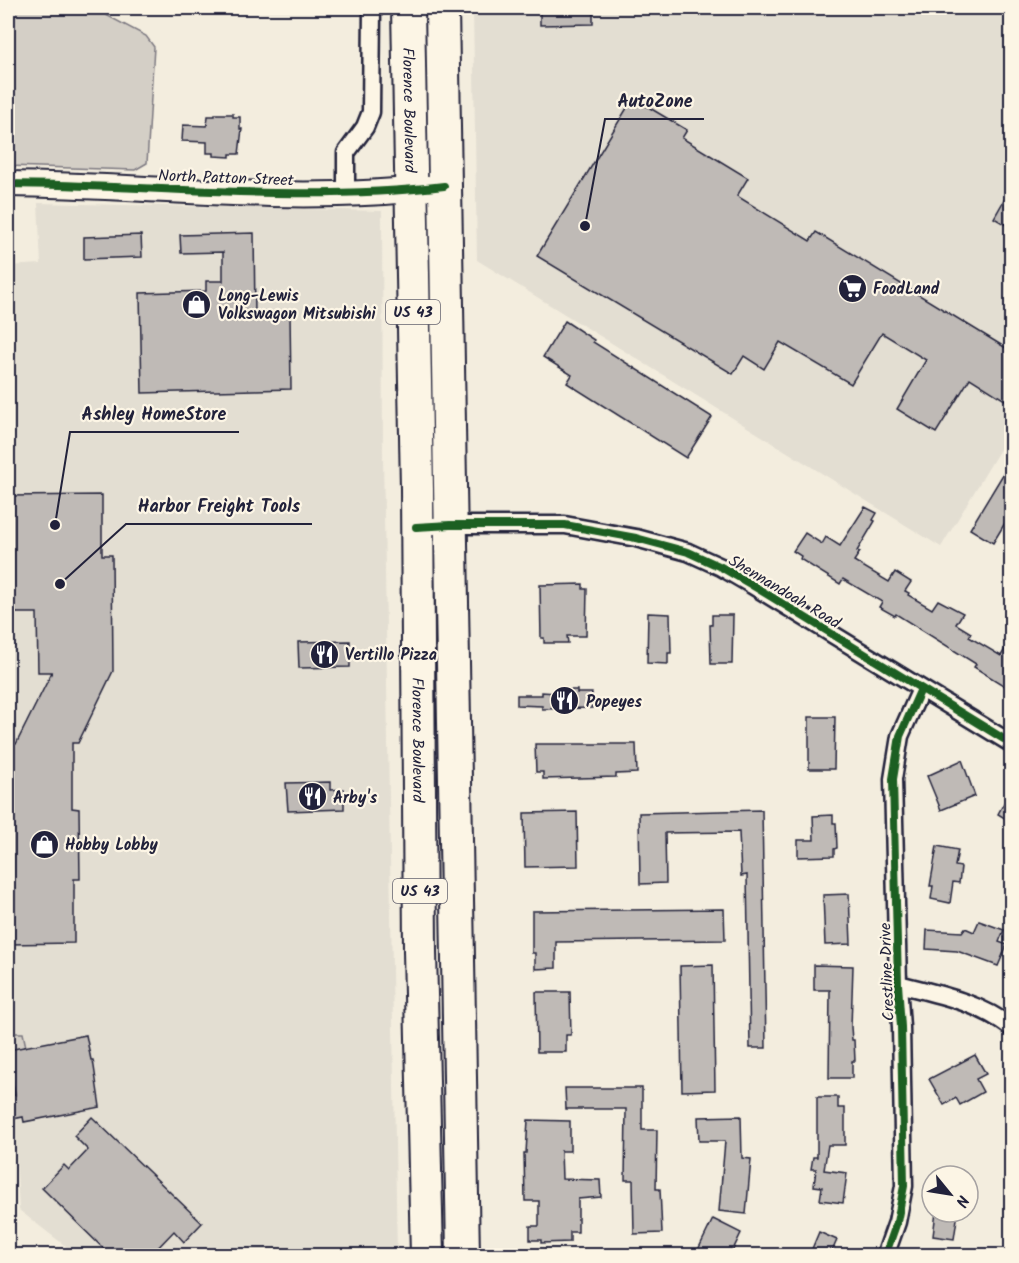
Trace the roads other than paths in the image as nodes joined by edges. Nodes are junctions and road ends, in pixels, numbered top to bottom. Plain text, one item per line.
1 (372, 8) edge
2 (408, 8) edge
3 (442, 8) edge
4 (8, 184) edge
5 (444, 186) junction
6 (410, 190) junction
7 (346, 193) junction
8 (450, 525) junction
9 (416, 527) junction
10 (921, 689) junction
11 (1011, 744) edge
12 (898, 984) junction
13 (1011, 1028) edge
14 (427, 1256) edge
15 (463, 1256) edge
16 (885, 1256) edge

1 - 7 street
2 - 6 highway, Florence Boulevard / US 43
3 - 5 highway, Florence Boulevard / US 43
4 - 7 street, North Patton Street
5 - 6 street, North Patton Street
5 - 8 highway, Florence Boulevard / US 43
6 - 7 street, North Patton Street
6 - 9 highway, Florence Boulevard / US 43
8 - 9 street, Shennandoah Road
8 - 10 street, Shennandoah Road
8 - 15 highway, Florence Boulevard / US 43
9 - 14 highway, Florence Boulevard / US 43
10 - 11 street, Shennandoah Road
10 - 12 street, Crestline Drive
12 - 13 street
12 - 16 street, Crestline Drive

